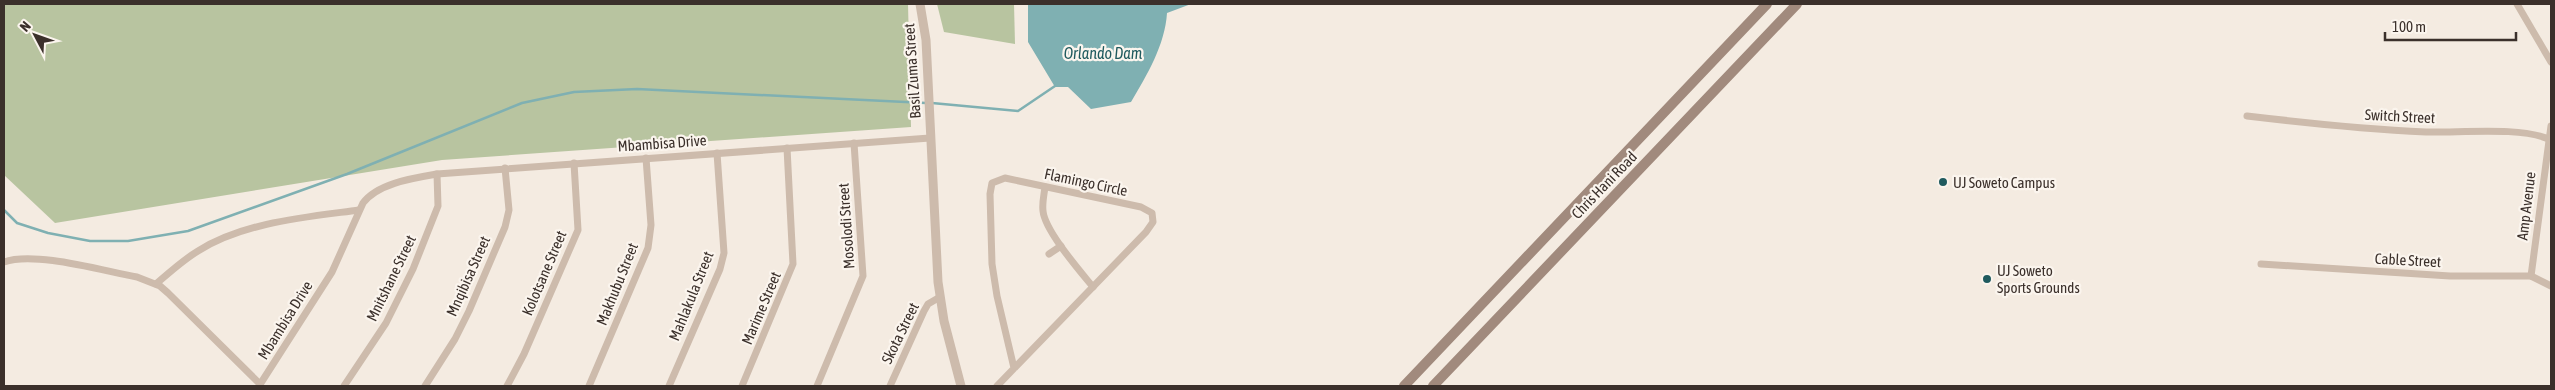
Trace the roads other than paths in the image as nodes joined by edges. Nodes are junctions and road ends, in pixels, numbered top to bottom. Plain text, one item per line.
1 (920, 4) edge
2 (1767, 4) edge
3 (1797, 4) edge
4 (2517, 4) edge
5 (2551, 62) edge
6 (2247, 116) dead end
7 (2551, 126) edge
8 (930, 138) junction
9 (2550, 139) edge
10 (854, 144) junction
11 (787, 148) junction
12 (718, 153) junction
13 (646, 158) junction
14 (574, 163) junction
15 (505, 168) junction
16 (437, 174) junction
17 (1045, 187) junction
18 (359, 210) junction
19 (1061, 246) junction
20 (1049, 254) dead end
21 (4, 262) edge
22 (2261, 264) dead end
23 (2531, 276) junction
24 (156, 284) junction
25 (2551, 286) edge
26 (1093, 287) junction
27 (940, 297) junction
28 (1014, 368) junction
29 (260, 385) edge
30 (344, 386) edge
31 (425, 386) edge
32 (507, 386) edge
33 (589, 386) edge
34 (669, 386) edge
35 (742, 386) edge
36 (817, 386) edge
37 (890, 386) edge
38 (961, 386) edge
39 (997, 386) edge
40 (1404, 386) edge
41 (1433, 386) edge

1 - 8 street, Basil Zuma Street
2 - 40 main road, Chris Hani Road
3 - 41 main road, Chris Hani Road
4 - 5 street
6 - 9 street, Switch Street
7 - 9 street, Amp Avenue
8 - 10 street, Mbambisa Drive
8 - 27 street
9 - 23 street, Amp Avenue
10 - 11 street, Mbambisa Drive
10 - 36 street, Mosolodi Street
11 - 12 street, Mbambisa Drive
11 - 35 street, Marime Street
12 - 13 street, Mbambisa Drive
12 - 34 street, Mahlakula Street
13 - 14 street, Mbambisa Drive
13 - 33 street, Makhubu Street
14 - 15 street, Mbambisa Drive
14 - 32 street, Kolotsane Street
15 - 16 street, Mbambisa Drive
15 - 31 street, Mnqibisa Street
16 - 18 street, Mbambisa Drive
16 - 30 street, Mnitshane Street
17 - 19 street
17 - 26 street, Flamingo Circle
17 - 28 street, Flamingo Circle
18 - 24 street
18 - 29 street, Mbambisa Drive
19 - 20 street
19 - 26 street
21 - 24 street
22 - 23 street, Cable Street
23 - 25 street, Cable Street
24 - 29 street
26 - 28 street, Flamingo Circle
27 - 37 street, Skota Street
27 - 38 street
28 - 39 street, Flamingo Circle

